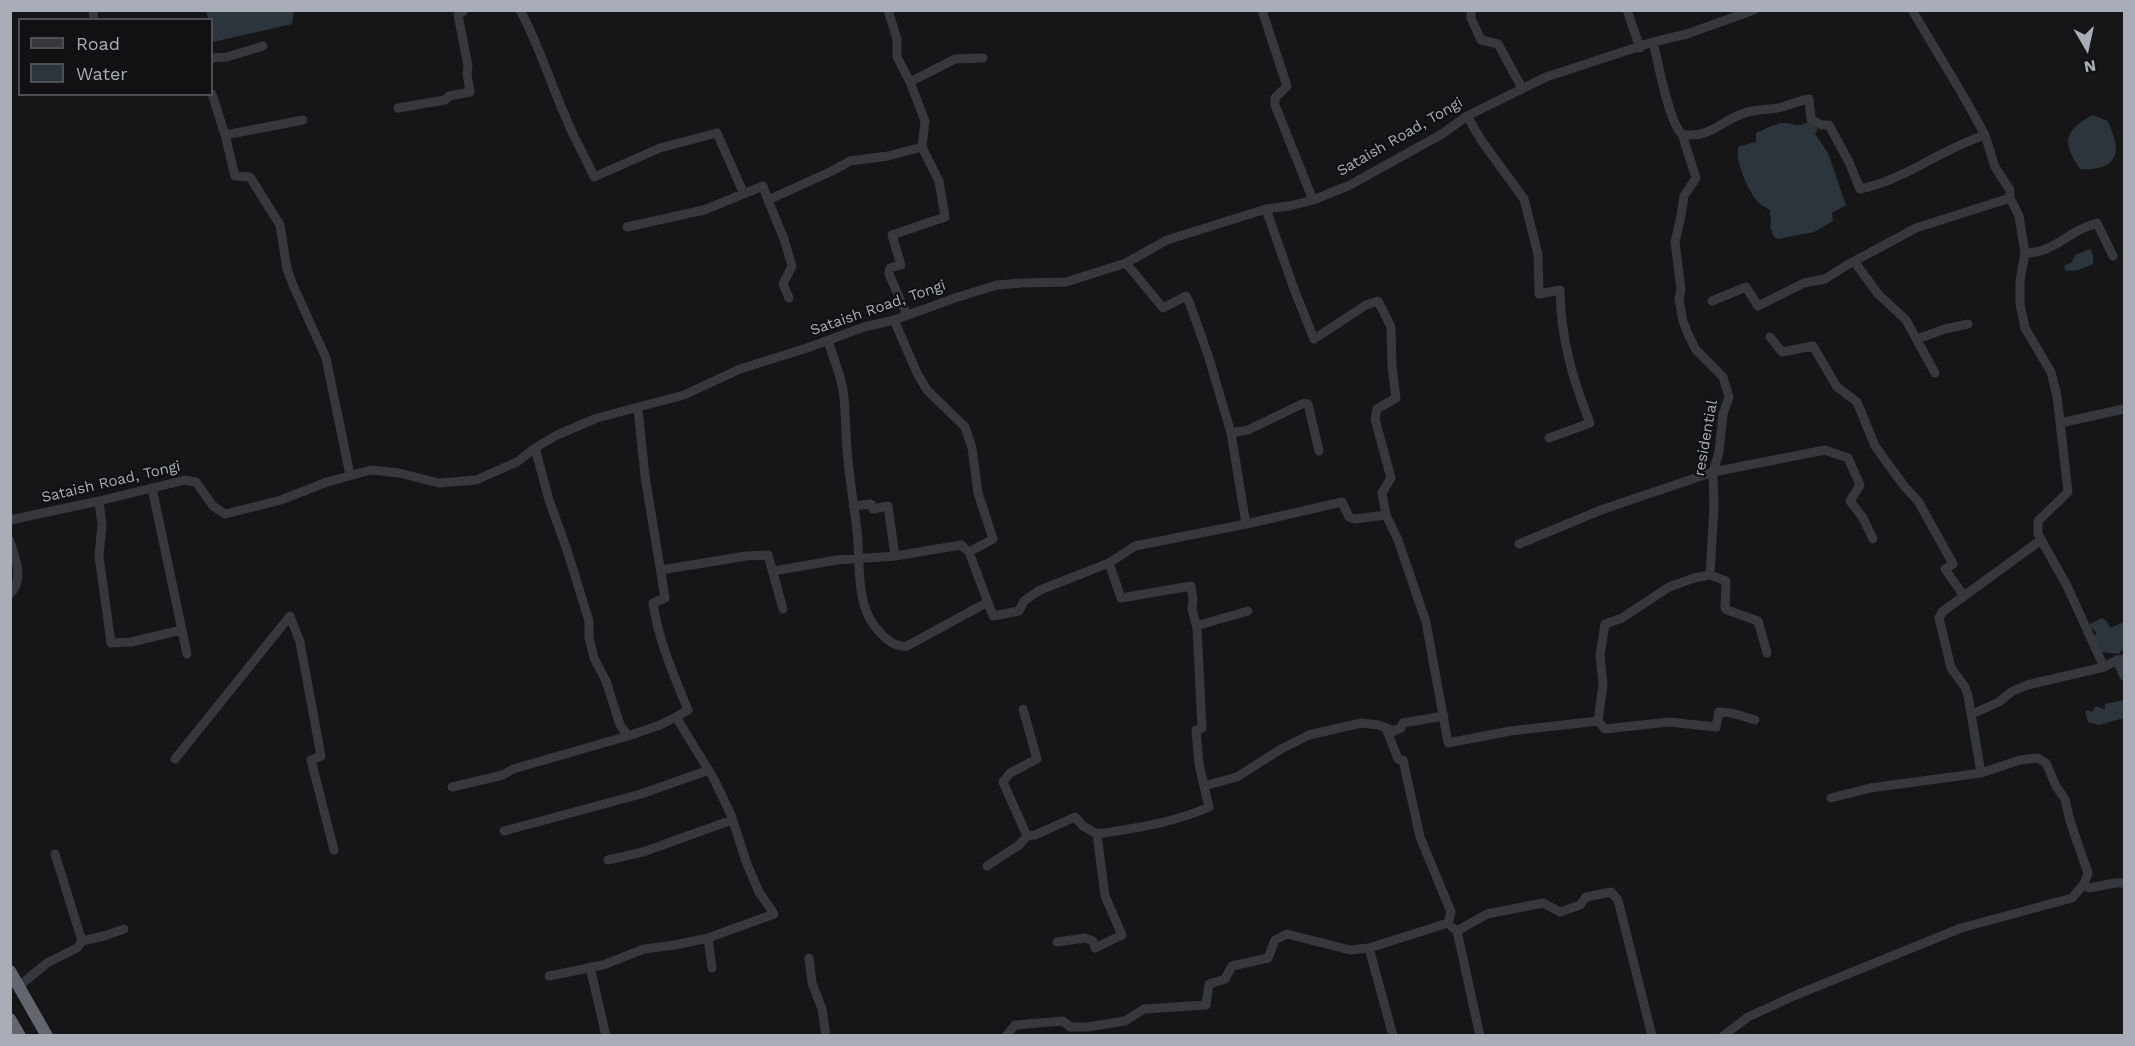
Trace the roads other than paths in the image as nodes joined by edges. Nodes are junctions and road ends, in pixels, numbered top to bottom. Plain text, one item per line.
1 (463, 10) edge
2 (520, 10) edge
3 (888, 10) edge
4 (1262, 10) edge
5 (1472, 10) edge
6 (1627, 10) edge
7 (1754, 10) edge
8 (1912, 10) edge
9 (1653, 42) junction
10 (263, 46) dead end
11 (1640, 48) junction
12 (213, 58) edge
13 (983, 58) dead end
14 (910, 82) junction
15 (1522, 88) junction
16 (210, 96) edge
17 (398, 108) dead end
18 (1467, 116) junction
19 (303, 120) dead end
20 (1682, 134) junction
21 (225, 135) junction
22 (1985, 135) junction
23 (922, 147) junction
24 (744, 194) junction
25 (2010, 198) junction
26 (768, 200) junction
27 (1313, 200) junction
28 (1266, 209) junction
29 (627, 227) dead end
30 (2025, 253) junction
31 (2113, 256) dead end
32 (1854, 261) junction
33 (1125, 263) junction
34 (789, 298) dead end
35 (1712, 301) dead end
36 (907, 315) junction
37 (894, 320) junction
38 (1968, 324) dead end
39 (1770, 337) dead end
40 (1917, 339) junction
41 (828, 341) junction
42 (1935, 373) dead end
43 (638, 409) junction
44 (2124, 409) edge
45 (2060, 423) junction
46 (1231, 434) junction
47 (1550, 438) dead end
48 (536, 448) junction
49 (1319, 451) dead end
50 (1713, 472) junction
51 (350, 475) junction
52 (152, 488) junction
53 (99, 501) junction
54 (853, 506) junction
55 (1386, 515) junction
56 (10, 520) edge
57 (1246, 524) junction
58 (1873, 540) dead end
59 (2041, 540) junction
60 (10, 541) edge
61 (1519, 544) dead end
62 (969, 552) junction
63 (895, 556) junction
64 (858, 559) junction
65 (1109, 564) junction
66 (661, 570) junction
67 (773, 571) junction
68 (1710, 575) junction
69 (10, 594) edge
70 (1964, 596) junction
71 (988, 602) junction
72 (783, 609) dead end
73 (1248, 611) dead end
74 (1197, 628) junction
75 (182, 630) junction
76 (1767, 653) dead end
77 (187, 654) dead end
78 (2121, 659) edge
79 (2104, 668) junction
80 (2124, 676) edge
81 (1023, 709) dead end
82 (1972, 714) junction
83 (1444, 716) junction
84 (676, 717) junction
85 (1755, 720) dead end
86 (1598, 721) junction
87 (1386, 728) junction
88 (628, 736) junction
89 (175, 759) dead end
90 (709, 770) junction
91 (1981, 773) junction
92 (1204, 786) junction
93 (452, 787) dead end
94 (1831, 798) dead end
95 (732, 820) junction
96 (504, 831) dead end
97 (1097, 834) junction
98 (1027, 836) junction
99 (334, 850) dead end
100 (55, 854) dead end
101 (608, 860) dead end
102 (987, 866) dead end
103 (2124, 883) edge
104 (2084, 884) junction
105 (1448, 923) junction
106 (124, 928) dead end
107 (1457, 931) junction
108 (708, 938) junction
109 (82, 941) junction
110 (1057, 942) dead end
111 (1369, 948) junction
112 (809, 958) dead end
113 (590, 967) junction
114 (712, 968) dead end
115 (10, 971) edge
116 (549, 976) dead end
117 (19, 986) junction
118 (10, 1019) edge
119 (20, 1035) edge
120 (47, 1035) edge
121 (606, 1035) edge
122 (826, 1035) edge
123 (1006, 1035) edge
124 (1393, 1035) edge
125 (1480, 1035) edge
126 (1652, 1035) edge
127 (1723, 1035) edge

1 - 17 street
2 - 24 street
3 - 14 street
4 - 27 street
5 - 15 street
6 - 11 street
7 - 9 street, Sataish Road, Tongi
8 - 22 street
9 - 11 street, Sataish Road, Tongi
9 - 20 street, residential
10 - 12 street
11 - 15 street, Sataish Road, Tongi
13 - 14 street
14 - 23 street
15 - 18 street, Sataish Road, Tongi
16 - 21 street
18 - 27 street, Sataish Road, Tongi
18 - 47 street
19 - 21 street
20 - 22 street
20 - 50 street, residential
21 - 51 street
22 - 25 street
23 - 26 street
23 - 36 street
24 - 26 street
24 - 29 street
25 - 30 street
25 - 32 street
26 - 34 street
27 - 28 street, Sataish Road, Tongi
28 - 33 street, Sataish Road, Tongi
28 - 55 street
30 - 31 street
30 - 45 street
32 - 35 street
32 - 40 street
33 - 36 street, Sataish Road, Tongi
33 - 46 street
36 - 37 street, Sataish Road, Tongi
37 - 41 street, Sataish Road, Tongi
37 - 62 street
38 - 40 street
39 - 70 street
40 - 42 street
41 - 43 street, Sataish Road, Tongi
41 - 54 street
43 - 48 street, Sataish Road, Tongi
43 - 66 street
44 - 45 street
45 - 59 street
46 - 49 street
46 - 57 street
48 - 51 street, Sataish Road, Tongi
48 - 88 street
50 - 58 street
50 - 61 street
50 - 68 street, residential
51 - 52 street, Sataish Road, Tongi
52 - 53 street, Sataish Road, Tongi
52 - 75 street
53 - 56 street, Sataish Road, Tongi
53 - 75 street
54 - 63 street
54 - 64 street
55 - 57 street
55 - 83 street
57 - 65 street
59 - 70 street
59 - 79 street
60 - 69 street
62 - 63 street
62 - 71 street
63 - 64 street
64 - 67 street
64 - 71 street
65 - 71 street
65 - 74 street
66 - 67 street
66 - 84 street
67 - 72 street
68 - 76 street
68 - 86 street
70 - 82 street
73 - 74 street
74 - 92 street
75 - 77 street
78 - 79 street
78 - 80 street
79 - 82 street
81 - 98 street
82 - 91 street
83 - 86 street
83 - 87 street
84 - 88 street
84 - 90 street
85 - 86 street
87 - 92 street
87 - 105 street
88 - 93 street
89 - 99 street
90 - 95 street
90 - 96 street
91 - 94 street
91 - 104 street
92 - 97 street
95 - 101 street
95 - 108 street
97 - 98 street
97 - 110 street
98 - 102 street
100 - 109 street
103 - 104 street
104 - 127 street
105 - 107 street
105 - 111 street
106 - 109 street
107 - 125 street
107 - 126 street
108 - 113 street
108 - 114 street
109 - 117 street
111 - 123 street
111 - 124 street
112 - 122 street
113 - 116 street
113 - 121 street
115 - 117 highway
117 - 120 highway
118 - 119 highway

